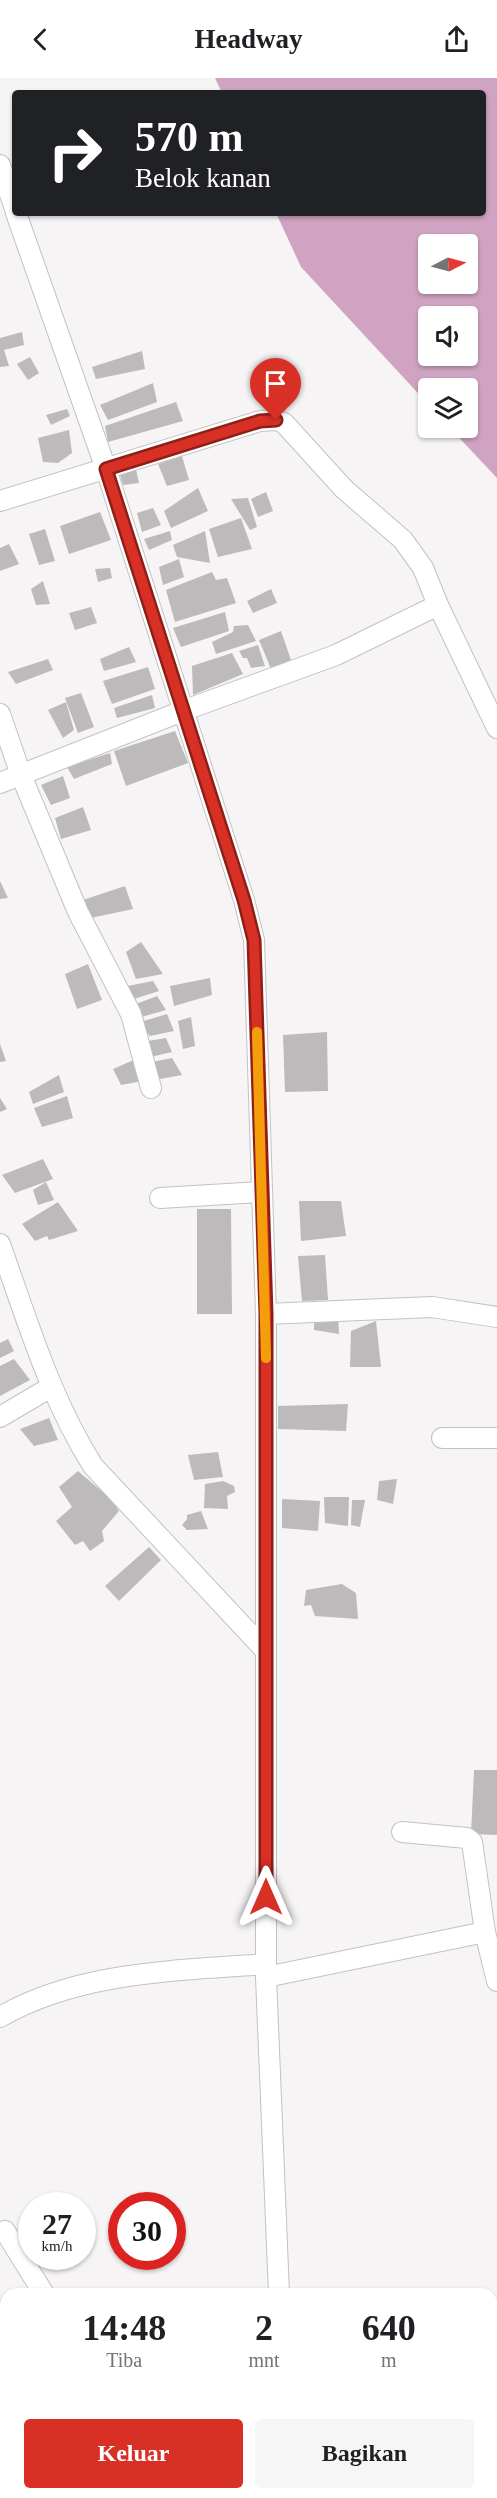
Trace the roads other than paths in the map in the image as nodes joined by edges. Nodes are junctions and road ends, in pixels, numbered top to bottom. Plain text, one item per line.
1 (0, 165) edge
2 (7, 184) edge
3 (12, 199) edge
4 (18, 216) edge
5 (106, 469) junction
6 (0, 501) edge
7 (438, 605) junction
8 (185, 710) junction
9 (0, 714) edge
10 (497, 728) edge
11 (21, 775) junction
12 (0, 783) edge
13 (151, 1088) dead end
14 (262, 1192) junction
15 (160, 1198) dead end
16 (0, 1244) edge
17 (266, 1314) junction
18 (497, 1317) edge
19 (51, 1387) junction
20 (0, 1417) edge
21 (442, 1438) dead end
22 (497, 1438) edge
23 (265, 1650) junction
24 (402, 1832) dead end
25 (485, 1932) junction
26 (266, 1971) junction
27 (497, 1981) edge
28 (0, 2017) edge
29 (5, 2231) dead end
30 (40, 2288) edge
31 (279, 2288) edge

1 - 2 street
2 - 3 street
4 - 5 street
5 - 6 street
5 - 7 street
5 - 8 street
7 - 8 street
7 - 10 street
8 - 11 street
8 - 14 street
9 - 11 street
11 - 12 street
11 - 13 street
14 - 15 street
14 - 17 street
16 - 19 street
17 - 18 street
17 - 23 street
19 - 20 street
19 - 23 street
21 - 22 street
23 - 26 street
24 - 25 street
25 - 26 street
25 - 27 street
26 - 28 street
26 - 31 street
29 - 30 street

